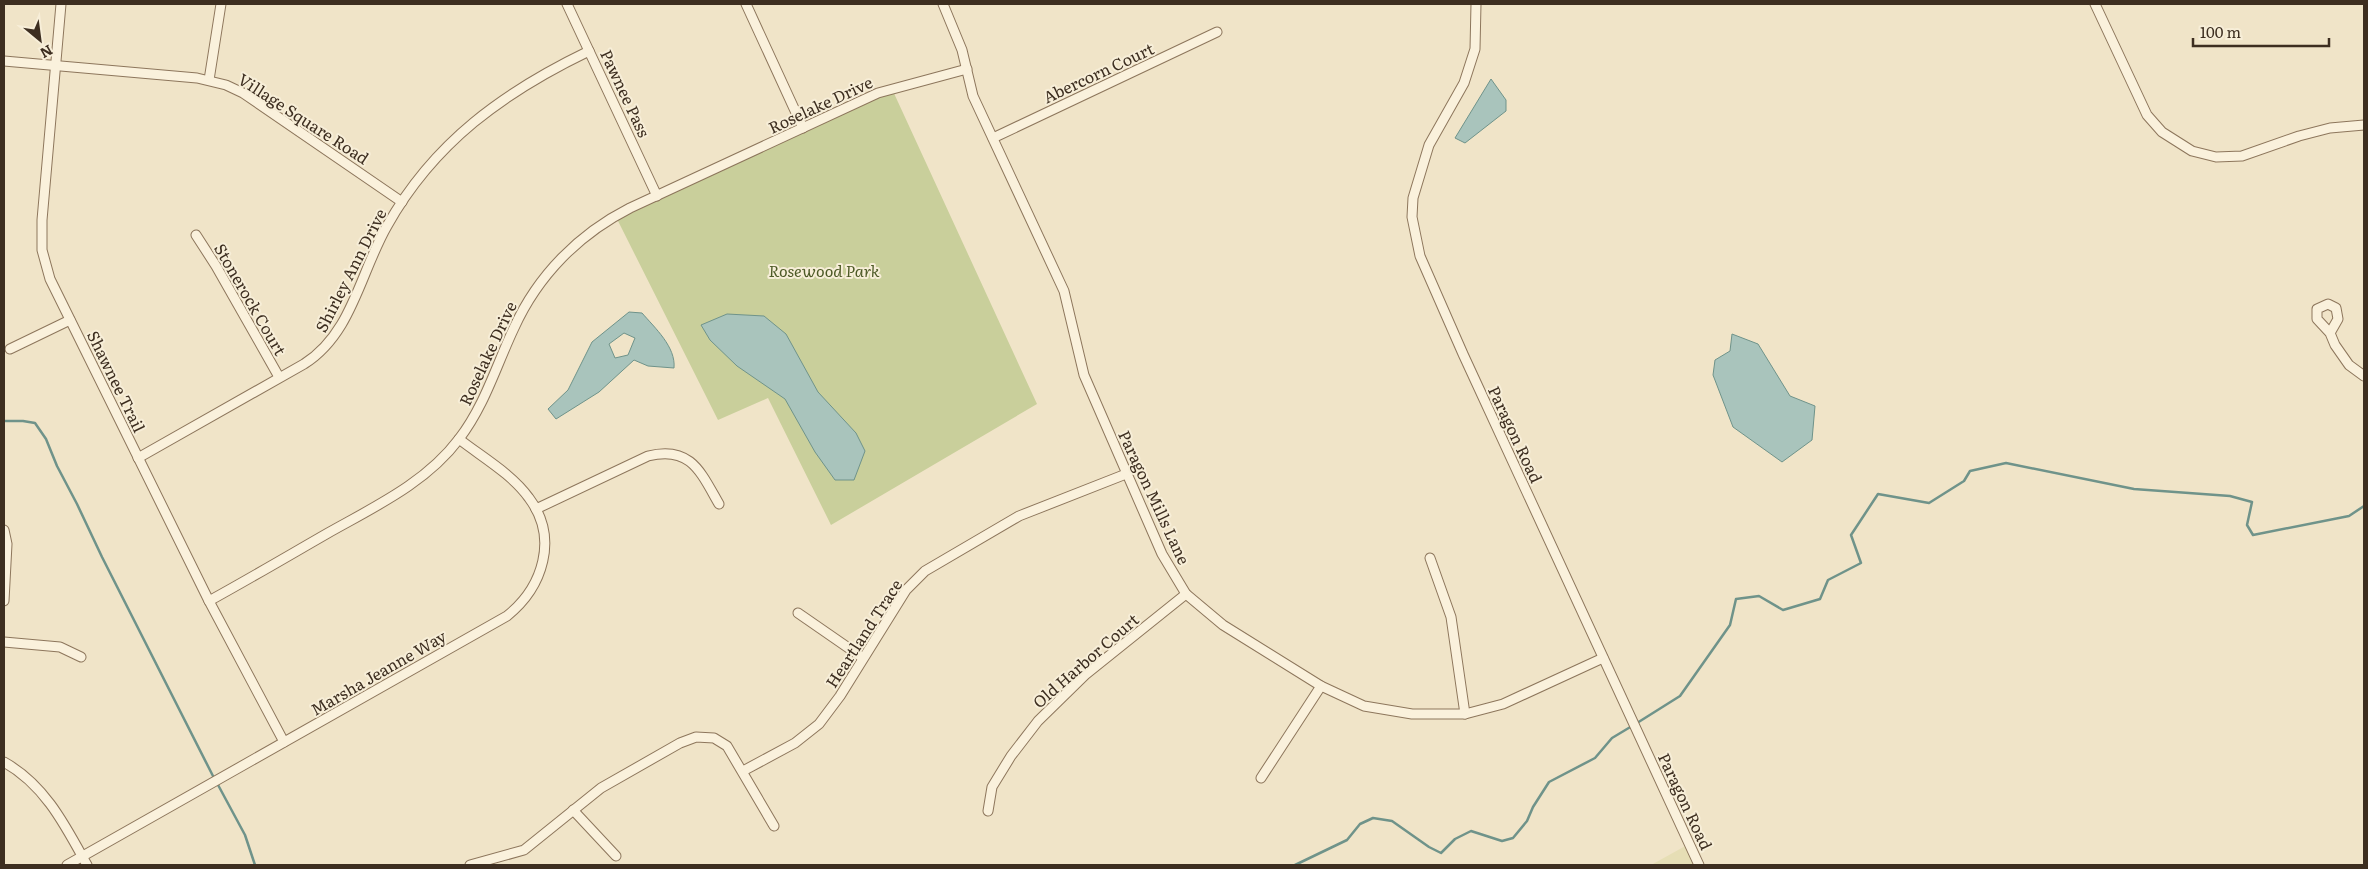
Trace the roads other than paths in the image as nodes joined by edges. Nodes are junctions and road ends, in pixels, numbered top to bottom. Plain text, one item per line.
1 (61, 4) edge
2 (221, 4) edge
3 (567, 4) edge
4 (746, 4) edge
5 (1476, 4) edge
6 (2095, 4) edge
7 (944, 6) edge
8 (1216, 32) dead end
9 (589, 50) junction
10 (4, 61) edge
11 (56, 66) junction
12 (967, 69) junction
13 (209, 80) junction
14 (2364, 125) edge
15 (803, 128) junction
16 (993, 138) junction
17 (657, 196) junction
18 (402, 202) junction
19 (196, 235) dead end
20 (70, 320) junction
21 (2330, 333) dead end
22 (10, 349) dead end
23 (2364, 376) edge
24 (280, 377) junction
25 (459, 440) junction
26 (138, 458) junction
27 (1126, 474) junction
28 (719, 504) dead end
29 (536, 509) junction
30 (4, 530) edge
31 (1430, 558) dead end
32 (1186, 594) junction
33 (4, 601) edge
34 (209, 601) junction
35 (798, 613) dead end
36 (4, 642) edge
37 (81, 657) dead end
38 (863, 658) junction
39 (1603, 658) junction
40 (1321, 686) junction
41 (1465, 714) junction
42 (284, 742) junction
43 (4, 762) edge
44 (743, 771) junction
45 (1261, 778) dead end
46 (573, 810) junction
47 (988, 810) dead end
48 (774, 826) dead end
49 (82, 856) junction
50 (616, 856) dead end
51 (67, 865) edge
52 (87, 865) edge
53 (470, 865) edge
54 (1699, 865) edge

1 - 11 street, Shawnee Trail
2 - 13 street
3 - 9 street, Pawnee Pass
4 - 15 street
5 - 39 street, Paragon Road
6 - 14 street
7 - 12 street, Paragon Mills Lane
8 - 16 street, Abercorn Court
9 - 17 street, Pawnee Pass
9 - 18 street, Shirley Ann Drive
10 - 11 street, Village Square Road
11 - 13 street, Village Square Road
11 - 20 street, Shawnee Trail
12 - 15 street, Roselake Drive
12 - 16 street, Paragon Mills Lane
13 - 18 street, Village Square Road
15 - 17 street, Roselake Drive
16 - 27 street, Paragon Mills Lane
17 - 25 street, Roselake Drive
18 - 24 street, Shirley Ann Drive
19 - 24 street, Stonerock Court
20 - 22 street
20 - 26 street, Shawnee Trail
21 - 23 street
24 - 26 street, Shirley Ann Drive
25 - 29 street, Marsha Jeanne Way
25 - 34 street, Roselake Drive
26 - 34 street, Shawnee Trail
27 - 32 street, Paragon Mills Lane
27 - 38 street, Heartland Trace
28 - 29 street
29 - 42 street, Marsha Jeanne Way
30 - 33 street
31 - 41 street
32 - 40 street, Paragon Mills Lane
32 - 47 street, Old Harbor Court
34 - 42 street, Shawnee Trail
35 - 38 street
36 - 37 street
38 - 44 street, Heartland Trace
39 - 41 street, Paragon Mills Lane
39 - 54 street, Paragon Road
40 - 41 street, Paragon Mills Lane
40 - 45 street
42 - 49 street, Marsha Jeanne Way
43 - 49 street
44 - 46 street
44 - 48 street
46 - 50 street
46 - 53 street
49 - 51 street, Marsha Jeanne Way
49 - 52 street

